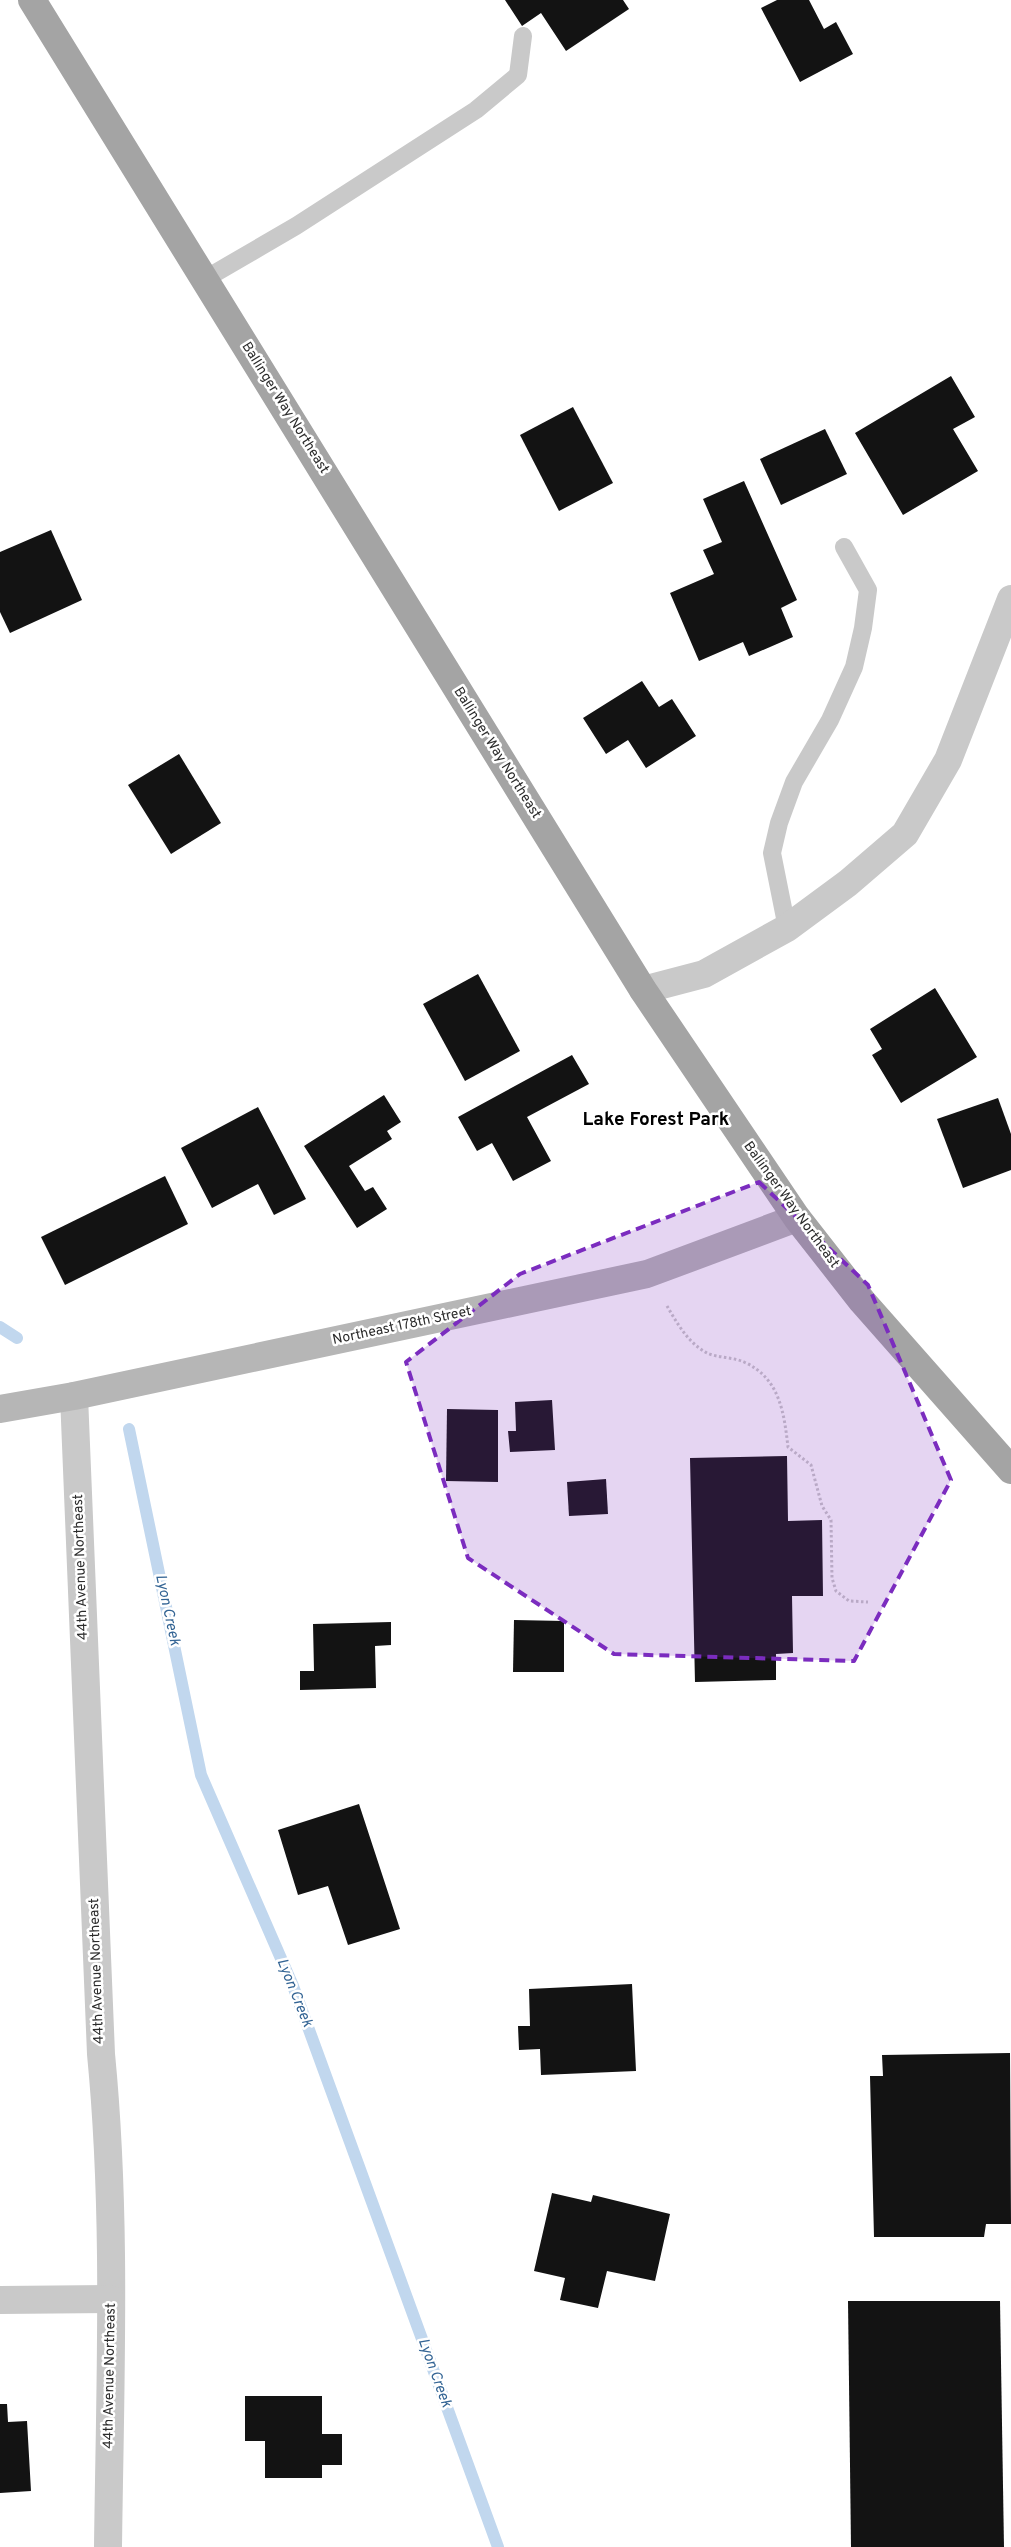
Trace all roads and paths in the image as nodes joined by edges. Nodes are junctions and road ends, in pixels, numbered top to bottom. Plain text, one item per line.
1 (32, 0) edge
2 (523, 36) dead end
3 (205, 279) junction
4 (844, 548) dead end
5 (1011, 599) edge
6 (787, 928) junction
7 (643, 990) junction
8 (797, 1218) junction
9 (667, 1305) dead end
10 (74, 1396) junction
11 (0, 1409) edge
12 (1011, 1470) edge
13 (868, 1602) dead end
14 (110, 2299) junction
15 (0, 2300) edge
16 (108, 2547) edge

1 - 3 main road, Ballinger Way Northeast
2 - 3 lane
3 - 7 main road, Ballinger Way Northeast
4 - 6 lane
5 - 6 street
6 - 7 street
7 - 8 main road, Ballinger Way Northeast
8 - 10 main road, Northeast 178th Street
8 - 12 main road, Ballinger Way Northeast
9 - 13 path
10 - 11 main road, Northeast 178th Street
10 - 14 street, 44th Avenue Northeast
14 - 15 street
14 - 16 street, 44th Avenue Northeast

